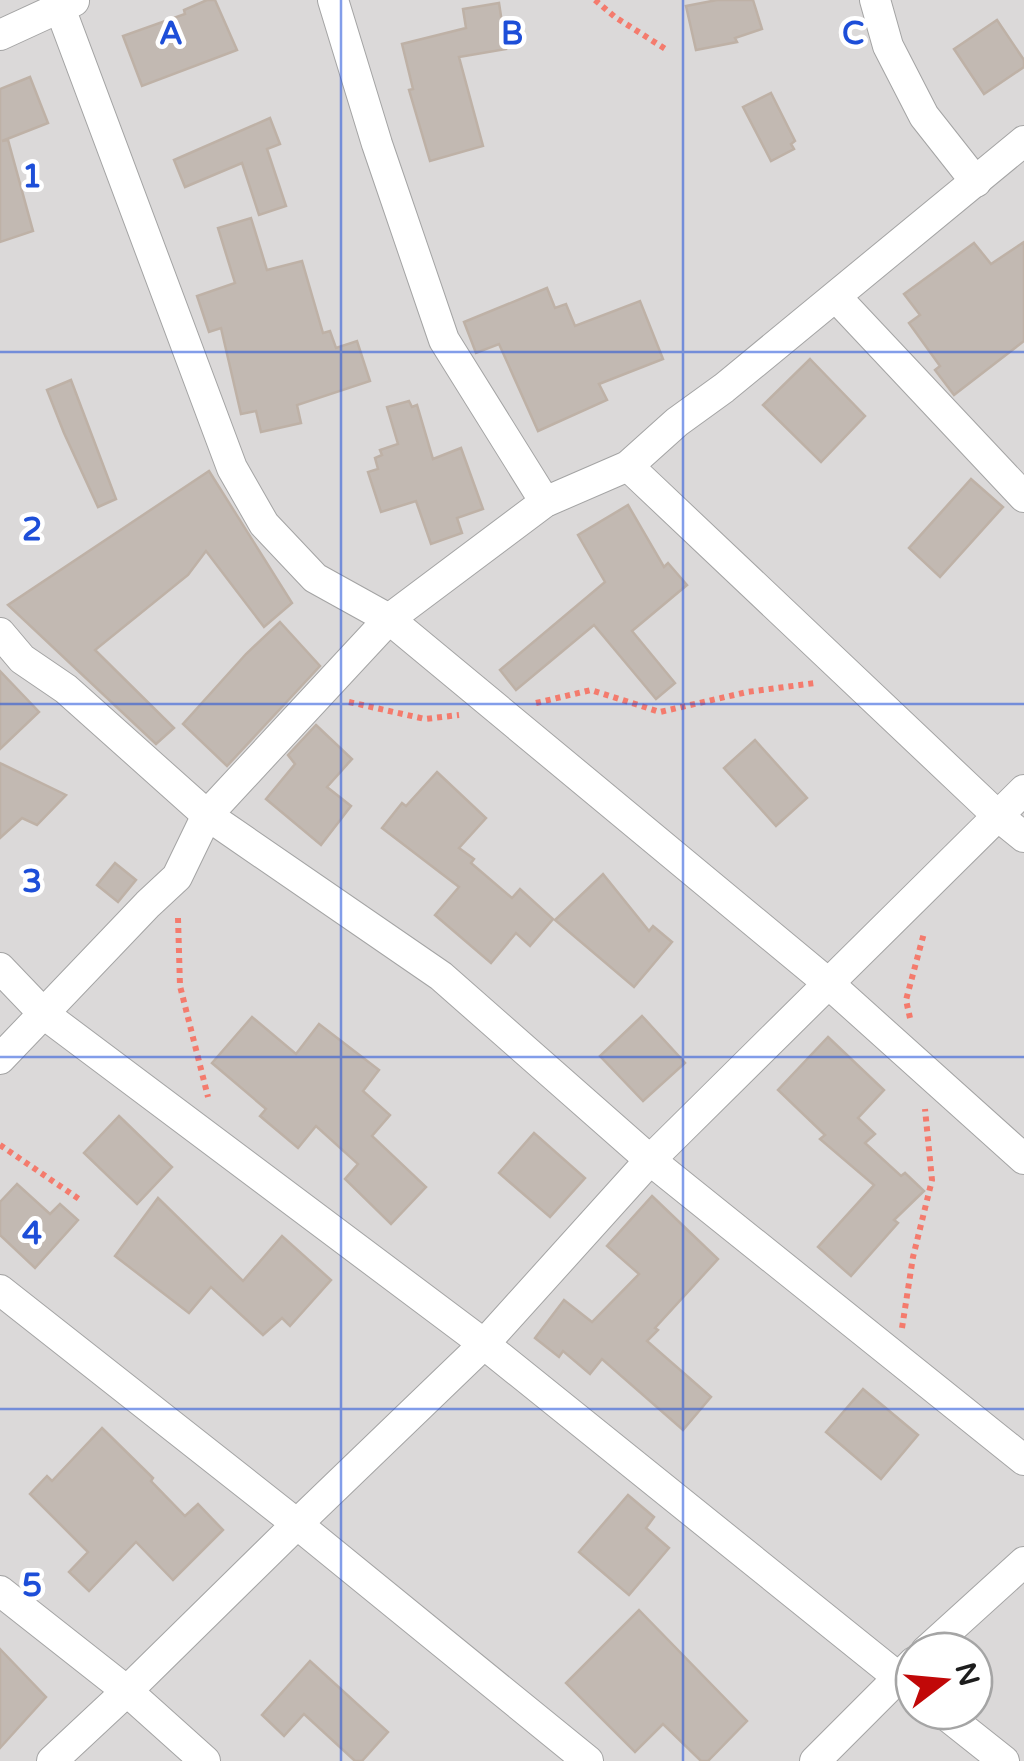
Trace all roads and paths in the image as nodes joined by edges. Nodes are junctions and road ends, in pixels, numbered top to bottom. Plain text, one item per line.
1 (333, 0) edge
2 (595, 0) edge
3 (875, 0) edge
4 (64, 2) edge
5 (0, 36) edge
6 (667, 50) dead end
7 (1024, 141) edge
8 (976, 182) junction
9 (836, 297) junction
10 (628, 466) junction
11 (1024, 497) edge
12 (546, 502) junction
13 (389, 620) junction
14 (0, 632) edge
15 (853, 678) junction
16 (318, 696) junction
17 (499, 711) junction
18 (1024, 790) edge
19 (208, 815) junction
20 (998, 816) junction
21 (1024, 837) edge
22 (937, 876) junction
23 (177, 877) junction
24 (0, 968) edge
25 (828, 983) junction
26 (44, 1014) junction
27 (0, 1059) edge
28 (921, 1066) junction
29 (209, 1100) dead end
30 (0, 1145) edge
31 (1024, 1159) edge
32 (650, 1160) junction
33 (79, 1199) dead end
34 (0, 1290) edge
35 (484, 1344) junction
36 (898, 1358) junction
37 (1024, 1460) edge
38 (296, 1524) junction
39 (1024, 1562) edge
40 (0, 1591) edge
41 (948, 1631) edge
42 (894, 1664) edge
43 (894, 1690) edge
44 (127, 1691) junction
45 (966, 1731) edge
46 (52, 1761) edge
47 (205, 1761) edge
48 (588, 1761) edge
49 (815, 1761) edge
50 (1004, 1761) edge

1 - 12 street
2 - 6 path
3 - 8 street
4 - 5 street
4 - 13 street
7 - 8 street
8 - 9 street
9 - 10 street
9 - 11 street
10 - 12 street
10 - 15 street
12 - 13 street
13 - 16 street
13 - 17 street
14 - 19 street
15 - 17 path
15 - 20 street
16 - 17 path
16 - 19 street
17 - 25 street
18 - 20 street
19 - 23 street
19 - 32 street
20 - 21 street
20 - 22 street
22 - 25 street
22 - 28 path
23 - 26 street
23 - 29 path
24 - 26 street
25 - 28 street
25 - 32 street
26 - 27 street
26 - 35 street
28 - 31 street
28 - 36 path
30 - 33 path
32 - 35 street
32 - 36 street
34 - 38 street
35 - 38 street
35 - 42 street
36 - 37 street
38 - 44 street
38 - 48 street
39 - 41 street
40 - 44 street
43 - 49 street
44 - 46 street
44 - 47 street
45 - 50 street

